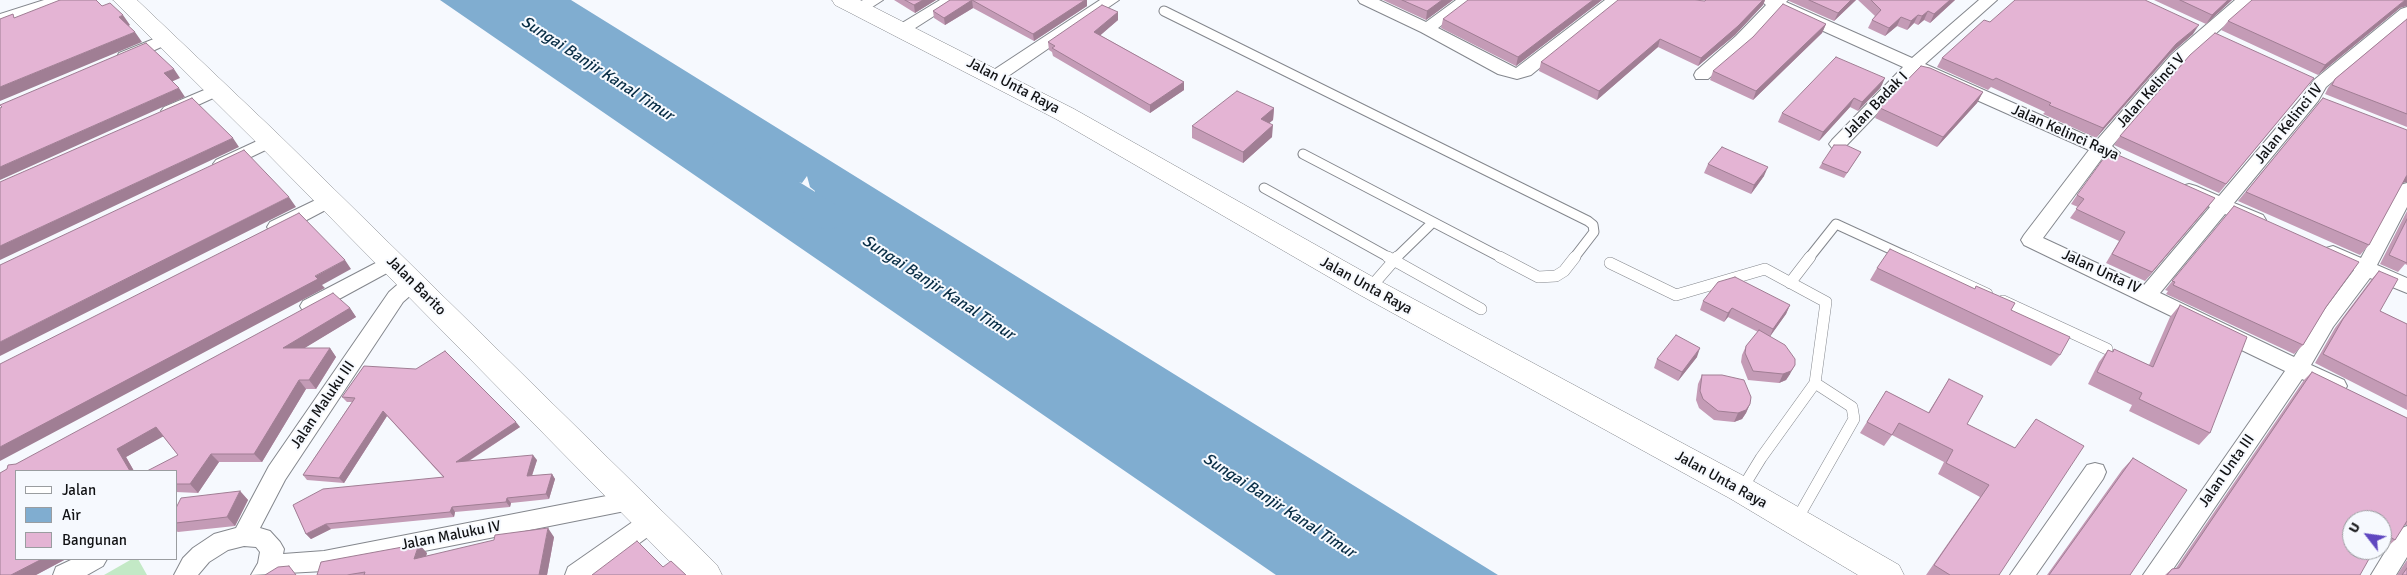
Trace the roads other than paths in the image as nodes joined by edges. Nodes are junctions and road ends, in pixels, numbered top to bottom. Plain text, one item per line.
1 (60, 0) edge
2 (124, 0) edge
3 (951, 0) edge
4 (1111, 0) edge
5 (1366, 0) edge
6 (1466, 0) edge
7 (1615, 0) edge
8 (1989, 0) edge
9 (2245, 0) edge
10 (1775, 1) edge
11 (859, 3) edge
12 (1164, 10) dead end
13 (2407, 12) edge
14 (0, 19) edge
15 (2189, 25) edge
16 (903, 29) junction
17 (1427, 29) junction
18 (2207, 33) junction
19 (166, 39) junction
20 (2224, 41) edge
21 (106, 64) edge
22 (1914, 65) junction
23 (1702, 75) dead end
24 (2303, 76) edge
25 (995, 77) junction
26 (216, 90) junction
27 (2316, 91) junction
28 (2329, 104) edge
29 (152, 119) edge
30 (270, 141) junction
31 (1838, 144) edge
32 (2100, 148) junction
33 (1303, 154) dead end
34 (2126, 160) edge
35 (204, 172) edge
36 (2170, 181) edge
37 (1264, 188) dead end
38 (2407, 189) edge
39 (328, 200) junction
40 (2223, 205) junction
41 (1432, 223) junction
42 (2276, 228) edge
43 (258, 236) edge
44 (2031, 240) joint
45 (2321, 248) edge
46 (1395, 259) junction
47 (391, 262) junction
48 (1610, 263) dead end
49 (2365, 267) junction
50 (412, 282) junction
51 (1790, 283) junction
52 (2407, 286) edge
53 (1370, 288) junction
54 (2148, 294) junction
55 (1481, 309) dead end
56 (295, 314) edge
57 (2107, 349) edge
58 (2299, 367) junction
59 (1815, 383) junction
60 (2357, 397) edge
61 (2095, 472) dead end
62 (1742, 490) junction
63 (632, 501) junction
64 (652, 521) junction
65 (1795, 522) junction
66 (244, 536) junction
67 (2407, 536) edge
68 (93, 560) edge
69 (184, 566) edge
70 (266, 570) edge
71 (65, 575) edge
72 (577, 575) edge
73 (705, 575) edge
74 (1887, 575) edge
75 (2022, 575) edge
76 (2155, 575) edge
77 (2383, 575) edge

1 - 14 street
2 - 19 street, Jalan Barito
3 - 16 street
4 - 25 street
5 - 17 street
6 - 17 street
7 - 17 street
8 - 22 street, Jalan Badak I
9 - 18 street, Jalan Kelinci V
10 - 22 street, Jalan Kelinci Raya
10 - 23 street
11 - 16 street, Jalan Unta Raya
12 - 41 lane
13 - 27 street, Jalan Kelinci IV
15 - 18 street
16 - 25 street, Jalan Unta Raya
18 - 20 street
18 - 32 street, Jalan Kelinci V
19 - 21 street
19 - 26 street, Jalan Barito
22 - 31 street, Jalan Badak I
22 - 32 street, Jalan Kelinci Raya
24 - 27 street
25 - 53 street, Jalan Unta Raya
26 - 29 street
26 - 30 street, Jalan Barito
27 - 28 street
27 - 40 street, Jalan Kelinci IV
30 - 35 street
30 - 39 street, Jalan Barito
32 - 34 street, Jalan Kelinci Raya
32 - 44 street, Jalan Kelinci V
33 - 41 lane
36 - 40 street
37 - 46 lane
38 - 49 street, Jalan Unta III
39 - 43 street
39 - 47 street, Jalan Barito
40 - 42 street
40 - 54 street, Jalan Unta IV
41 - 46 lane
44 - 54 street, Jalan Unta IV
45 - 49 street
46 - 53 lane
46 - 55 lane
47 - 50 street, Jalan Barito
47 - 56 street
48 - 51 lane
49 - 52 street
49 - 58 street, Jalan Unta III
50 - 63 street, Jalan Barito
50 - 66 street, Jalan Maluku III
51 - 57 lane
51 - 59 lane
53 - 62 street, Jalan Unta Raya
54 - 58 street
58 - 60 street
58 - 76 street, Jalan Unta III
59 - 62 lane
59 - 65 lane
61 - 75 street
62 - 65 street, Jalan Unta Raya
63 - 64 street, Jalan Barito
63 - 70 street, Jalan Maluku IV
64 - 72 street
64 - 73 street, Jalan Barito
65 - 74 street, Jalan Unta Raya
66 - 69 street
66 - 70 street
67 - 77 street
68 - 71 street

